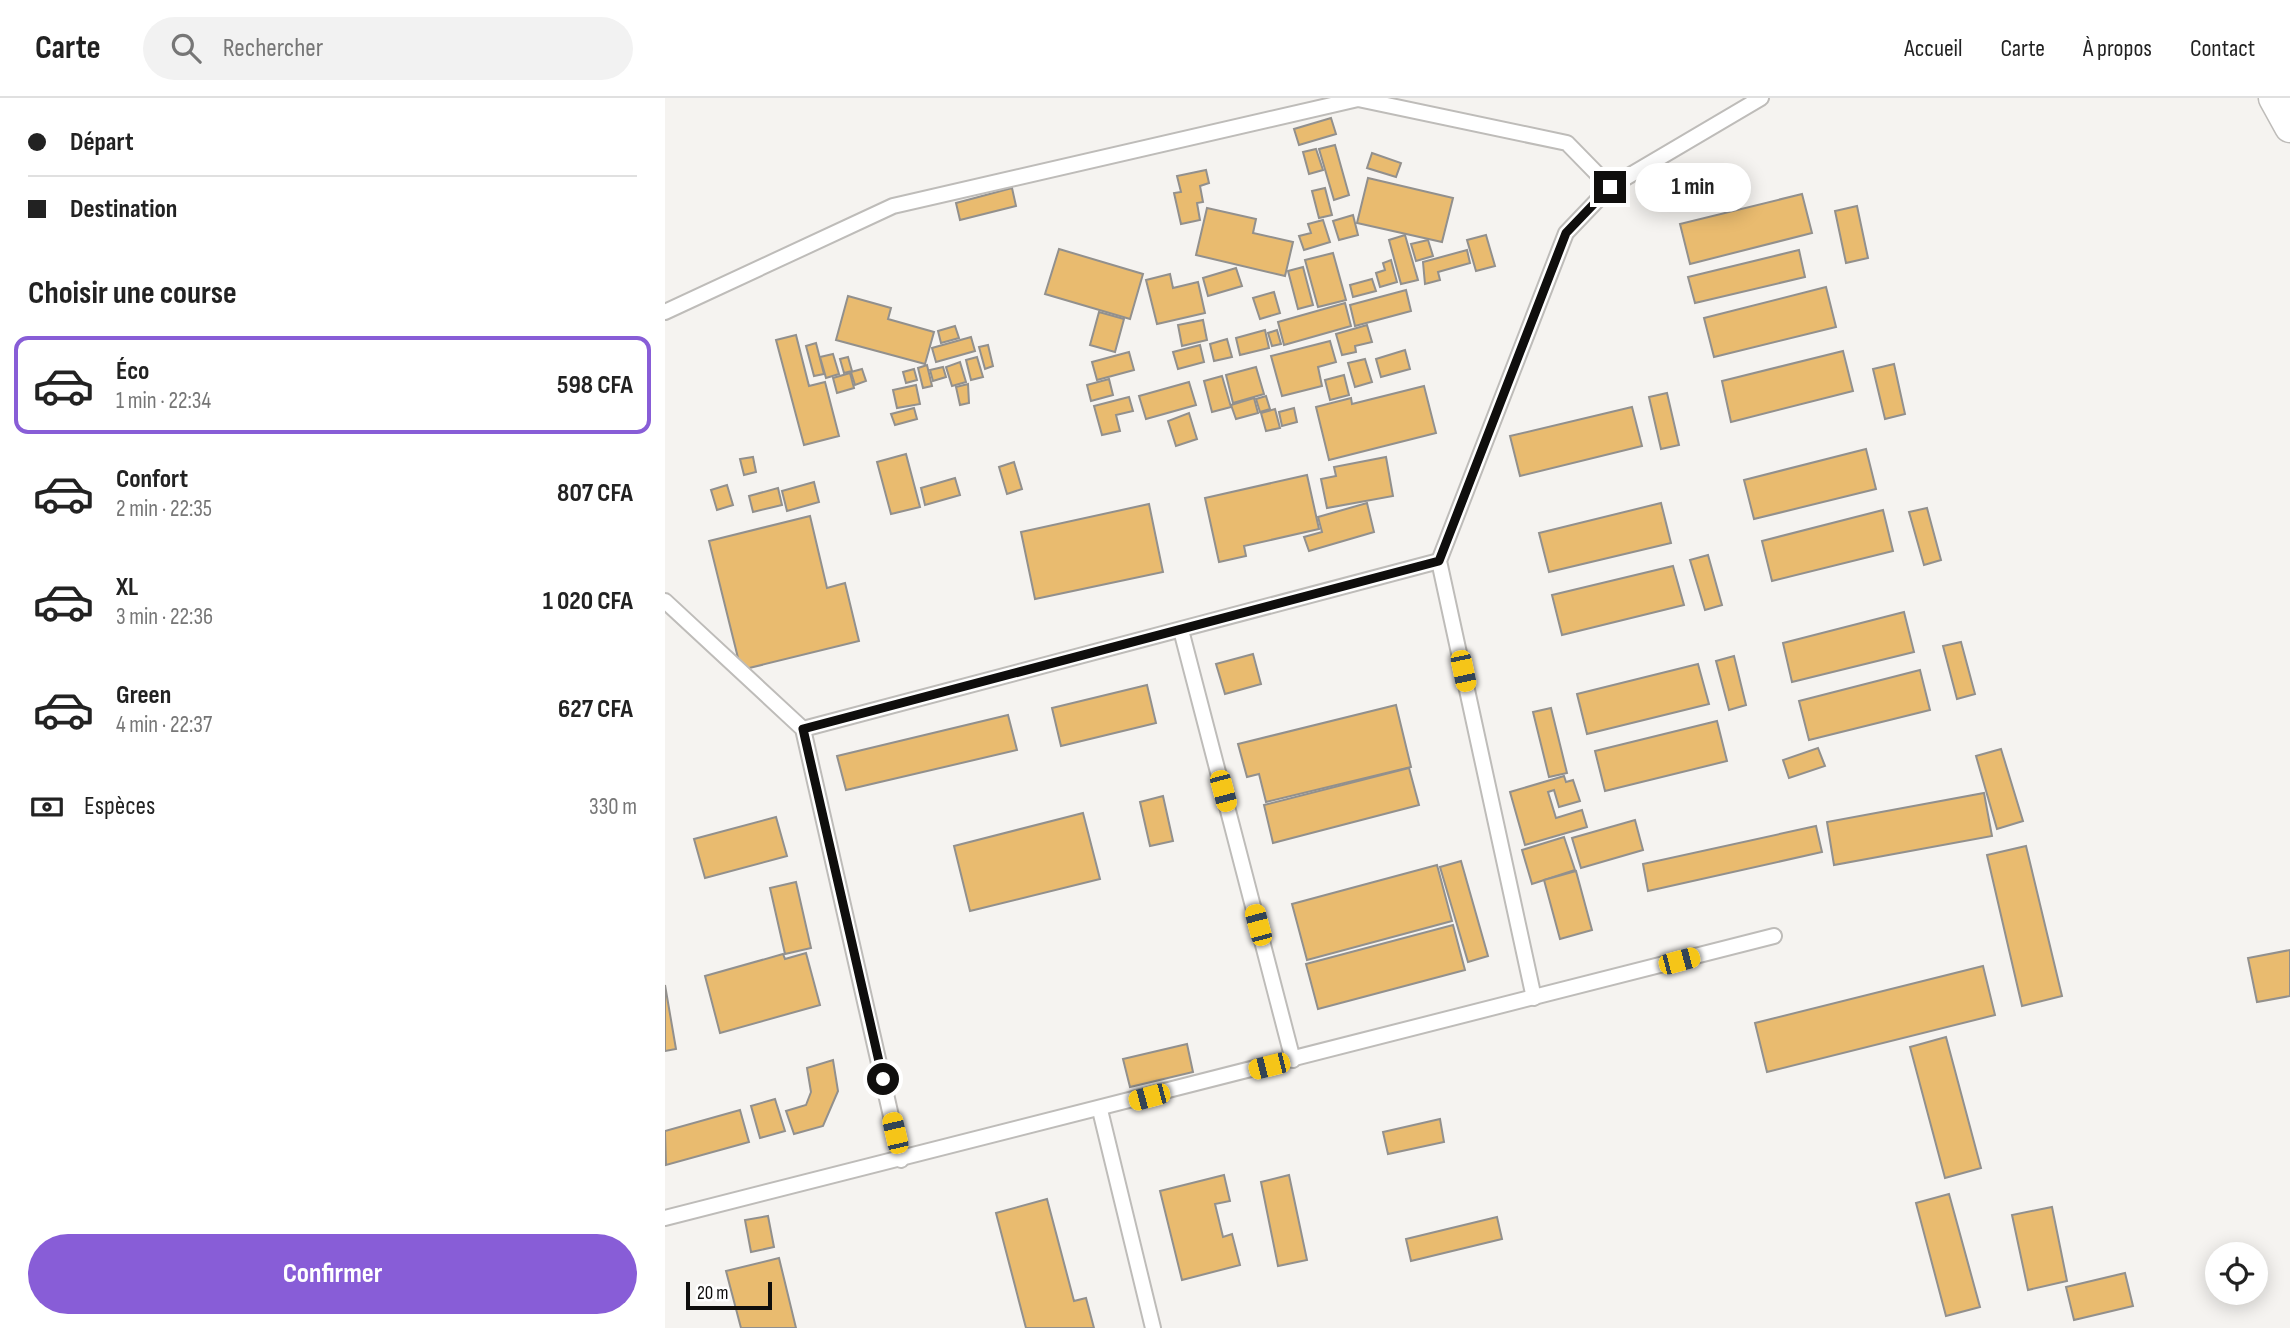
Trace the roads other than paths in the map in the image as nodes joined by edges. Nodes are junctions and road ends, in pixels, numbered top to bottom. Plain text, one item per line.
1 (1761, 98) edge
2 (2274, 98) edge
3 (2290, 127) edge
4 (1610, 187) junction
5 (665, 313) edge
6 (1439, 561) junction
7 (665, 601) edge
8 (1181, 630) junction
9 (803, 729) junction
10 (1774, 936) dead end
11 (1534, 998) junction
12 (1293, 1060) junction
13 (1100, 1110) junction
14 (901, 1160) junction
15 (665, 1219) edge
16 (1153, 1328) edge

1 - 4 lane
2 - 3 street
4 - 5 lane
4 - 6 lane
6 - 8 lane
6 - 11 lane
7 - 9 lane
8 - 9 lane
8 - 12 lane
9 - 14 lane
10 - 11 lane
11 - 12 lane
12 - 13 lane
13 - 14 lane
13 - 16 lane
14 - 15 lane

